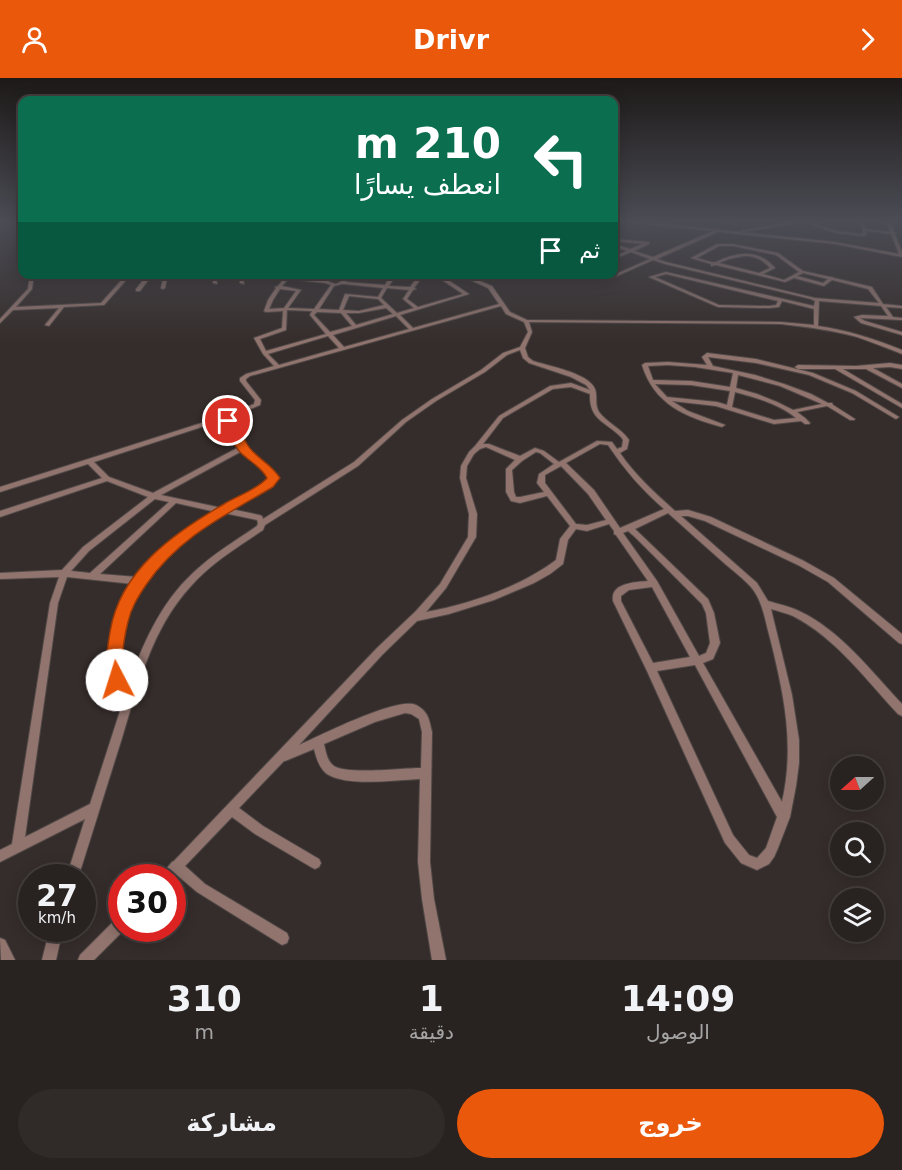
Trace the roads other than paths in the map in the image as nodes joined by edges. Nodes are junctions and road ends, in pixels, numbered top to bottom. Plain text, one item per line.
1 (645, 261) edge
2 (663, 261) edge
3 (703, 261) edge
4 (719, 261) edge
5 (765, 261) edge
6 (787, 261) edge
7 (712, 264) junction
8 (699, 271) junction
9 (802, 272) junction
10 (618, 274) edge
11 (759, 275) junction
12 (795, 277) junction
13 (686, 278) junction
14 (31, 279) edge
15 (126, 279) edge
16 (147, 279) edge
17 (165, 279) edge
18 (215, 279) edge
19 (242, 279) edge
20 (286, 279) edge
21 (308, 279) edge
22 (330, 279) edge
23 (343, 279) edge
24 (391, 279) edge
25 (418, 279) edge
26 (442, 279) edge
27 (472, 279) edge
28 (832, 279) junction
29 (326, 282) junction
30 (746, 282) junction
31 (215, 283) dead end
32 (242, 283) dead end
33 (343, 283) junction
34 (710, 284) junction
35 (333, 285) junction
36 (387, 286) junction
37 (672, 286) junction
38 (277, 287) junction
39 (163, 288) dead end
40 (414, 289) junction
41 (733, 289) junction
42 (138, 290) dead end
43 (690, 294) junction
44 (379, 298) junction
45 (815, 299) junction
46 (781, 300) junction
47 (501, 305) junction
48 (882, 305) junction
49 (63, 306) junction
50 (387, 306) junction
51 (902, 307) edge
52 (417, 308) junction
53 (816, 308) junction
54 (12, 309) junction
55 (285, 309) junction
56 (314, 310) junction
57 (341, 310) junction
58 (395, 314) junction
59 (891, 318) junction
60 (902, 319) edge
61 (526, 321) junction
62 (0, 322) edge
63 (47, 325) dead end
64 (354, 326) junction
65 (816, 326) junction
66 (412, 329) junction
67 (328, 333) junction
68 (902, 334) edge
69 (342, 348) junction
70 (522, 348) junction
71 (902, 352) edge
72 (265, 353) junction
73 (277, 366) junction
74 (788, 367) junction
75 (902, 367) edge
76 (711, 368) junction
77 (837, 368) junction
78 (867, 368) junction
79 (736, 373) junction
80 (652, 382) junction
81 (902, 386) edge
82 (732, 389) junction
83 (593, 393) junction
84 (664, 399) junction
85 (830, 404) junction
86 (902, 406) edge
87 (729, 408) junction
88 (794, 411) junction
89 (896, 417) dead end
90 (852, 419) dead end
91 (219, 420) junction
92 (722, 425) dead end
93 (478, 447) junction
94 (243, 448) junction
95 (616, 452) junction
96 (520, 459) junction
97 (89, 461) junction
98 (560, 464) junction
99 (107, 479) junction
100 (0, 492) edge
101 (548, 493) junction
102 (154, 496) junction
103 (175, 500) junction
104 (223, 510) junction
105 (672, 512) junction
106 (0, 514) edge
107 (611, 521) junction
108 (262, 524) junction
109 (574, 526) junction
110 (629, 528) junction
111 (617, 531) junction
112 (64, 573) junction
113 (0, 576) edge
114 (92, 576) junction
115 (139, 581) junction
116 (654, 583) junction
117 (766, 604) junction
118 (415, 618) junction
119 (902, 640) edge
120 (699, 660) junction
121 (651, 668) junction
122 (126, 708) junction
123 (902, 711) edge
124 (318, 741) junction
125 (278, 759) junction
126 (426, 773) junction
127 (94, 808) junction
128 (231, 809) junction
129 (784, 817) junction
130 (17, 848) junction
131 (0, 856) edge
132 (76, 864) edge
133 (179, 864) edge
134 (315, 864) dead end
135 (186, 874) edge
136 (108, 937) edge
137 (282, 938) dead end
138 (54, 942) edge
139 (0, 945) edge
140 (8, 960) edge
141 (49, 960) edge
142 (85, 960) edge
143 (439, 960) edge

1 - 10 street
2 - 8 street
3 - 7 street
4 - 7 street
5 - 11 street
6 - 9 street
7 - 8 street
7 - 11 street
8 - 13 street
8 - 30 street
9 - 12 street
9 - 28 street
11 - 12 street
11 - 30 street
12 - 28 street
13 - 34 street
13 - 37 street
13 - 37 street
14 - 54 street
15 - 49 street
16 - 42 street
17 - 39 street
18 - 31 street
19 - 32 street
20 - 38 street
21 - 29 street
22 - 29 street
23 - 33 street
24 - 36 street
25 - 40 street
26 - 52 street
27 - 47 street
28 - 48 street
29 - 35 street
30 - 41 street
30 - 45 street
33 - 35 street
33 - 36 street
34 - 41 street
34 - 43 street
35 - 56 street
36 - 40 street
36 - 44 street
37 - 43 street
38 - 55 street
38 - 55 street
40 - 52 street
41 - 46 street
43 - 46 street
44 - 50 street
44 - 57 street
45 - 48 street
45 - 53 street
46 - 53 street
47 - 61 street
47 - 66 street
48 - 51 street
48 - 59 street
49 - 54 street
49 - 63 street
50 - 57 street
50 - 58 street
52 - 58 street
53 - 65 street
54 - 62 street
55 - 56 street
55 - 72 street
56 - 57 street
56 - 67 street
57 - 64 street
58 - 64 street
58 - 66 street
59 - 60 street
59 - 68 street
61 - 65 street
61 - 70 street
64 - 67 street
65 - 71 street
66 - 69 street
67 - 69 street
67 - 72 street
69 - 73 street
70 - 83 street
70 - 108 street
72 - 73 street
73 - 91 street
74 - 76 street
74 - 77 street
74 - 89 street
75 - 78 street
76 - 79 street
76 - 80 street
77 - 78 street
77 - 86 street
78 - 81 street
79 - 82 street
79 - 85 street
80 - 82 street
80 - 84 street
82 - 87 street
82 - 88 street
83 - 93 street
83 - 95 street
84 - 87 street
84 - 92 street
85 - 88 street
85 - 90 street
87 - 88 street
91 - 94 street
91 - 97 street
93 - 96 street
93 - 118 street
94 - 102 street
94 - 104 street
95 - 98 street
95 - 105 street
96 - 98 street
96 - 101 street
97 - 99 street
97 - 100 street
98 - 101 street
98 - 107 street
99 - 102 street
99 - 106 street
101 - 109 street
102 - 103 street
102 - 112 street
103 - 104 street
103 - 114 street
104 - 108 street
104 - 115 street
105 - 110 street
105 - 117 street
105 - 119 street
107 - 109 street
107 - 111 street
108 - 122 street
109 - 118 street
110 - 111 street
110 - 120 street
111 - 116 street
112 - 113 street
112 - 114 street
112 - 130 street
114 - 115 street
115 - 122 street
116 - 120 street
116 - 121 street
117 - 123 street
117 - 129 street
118 - 125 street
120 - 121 street
120 - 129 street
121 - 129 street
122 - 127 street
124 - 125 street
124 - 126 street
124 - 126 street
125 - 128 street
126 - 143 street
127 - 130 street
127 - 132 street
128 - 133 street
128 - 134 street
130 - 131 street
135 - 137 street
136 - 142 street
138 - 141 street
139 - 140 street

